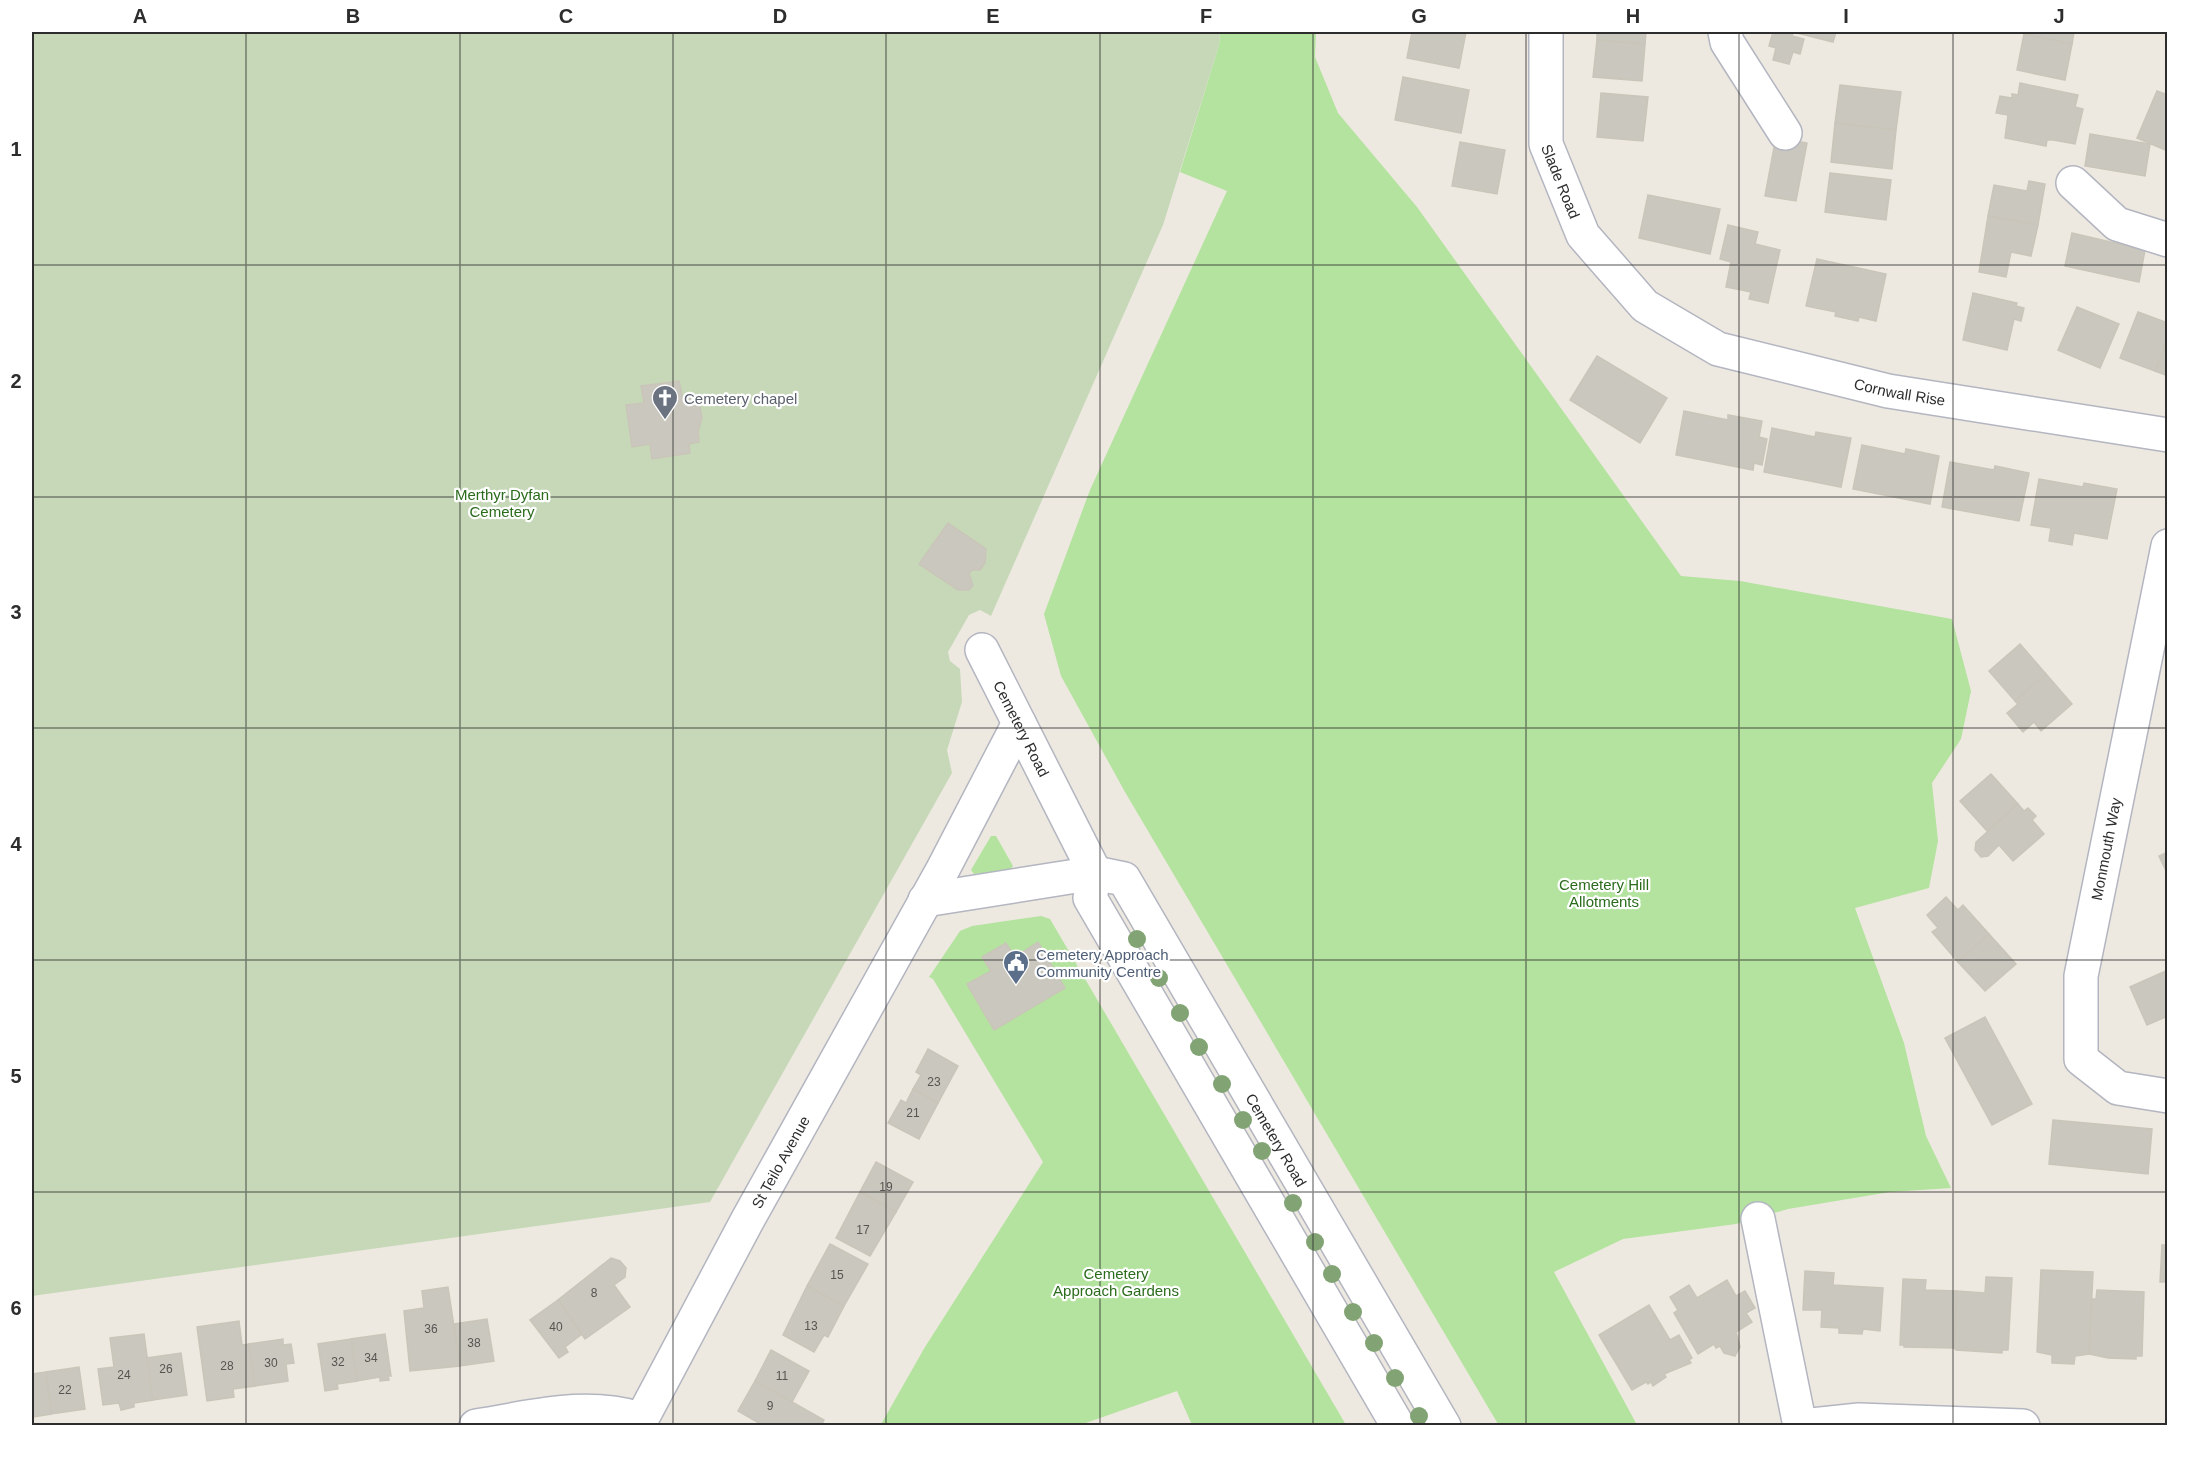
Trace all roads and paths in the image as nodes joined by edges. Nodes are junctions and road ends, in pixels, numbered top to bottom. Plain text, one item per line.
1 (1546, 32) edge
2 (1725, 32) edge
3 (1785, 133) dead end
4 (2073, 183) dead end
5 (2168, 240) edge
6 (1645, 306) joint
7 (2168, 435) edge
8 (2168, 546) edge
9 (982, 650) dead end
10 (1019, 723) junction
11 (1095, 873) junction
12 (925, 900) junction
13 (2168, 1096) edge
14 (1758, 1219) dead end
15 (639, 1422) edge
16 (1860, 1423) edge
17 (476, 1425) edge
18 (1398, 1425) edge
19 (1444, 1425) edge
20 (1801, 1425) edge
21 (2024, 1425) edge

1 - 6 street, Slade Road
2 - 3 street
4 - 5 street
6 - 7 street, Cornwall Rise
8 - 13 street, Monmouth Way
9 - 10 street, Cemetery Road
10 - 11 street, Cemetery Road
10 - 12 street, St Teilo Avenue
11 - 12 street
11 - 18 street
11 - 19 street, Cemetery Road
12 - 15 street, St Teilo Avenue
14 - 20 street
15 - 17 street
16 - 20 street
16 - 21 street

